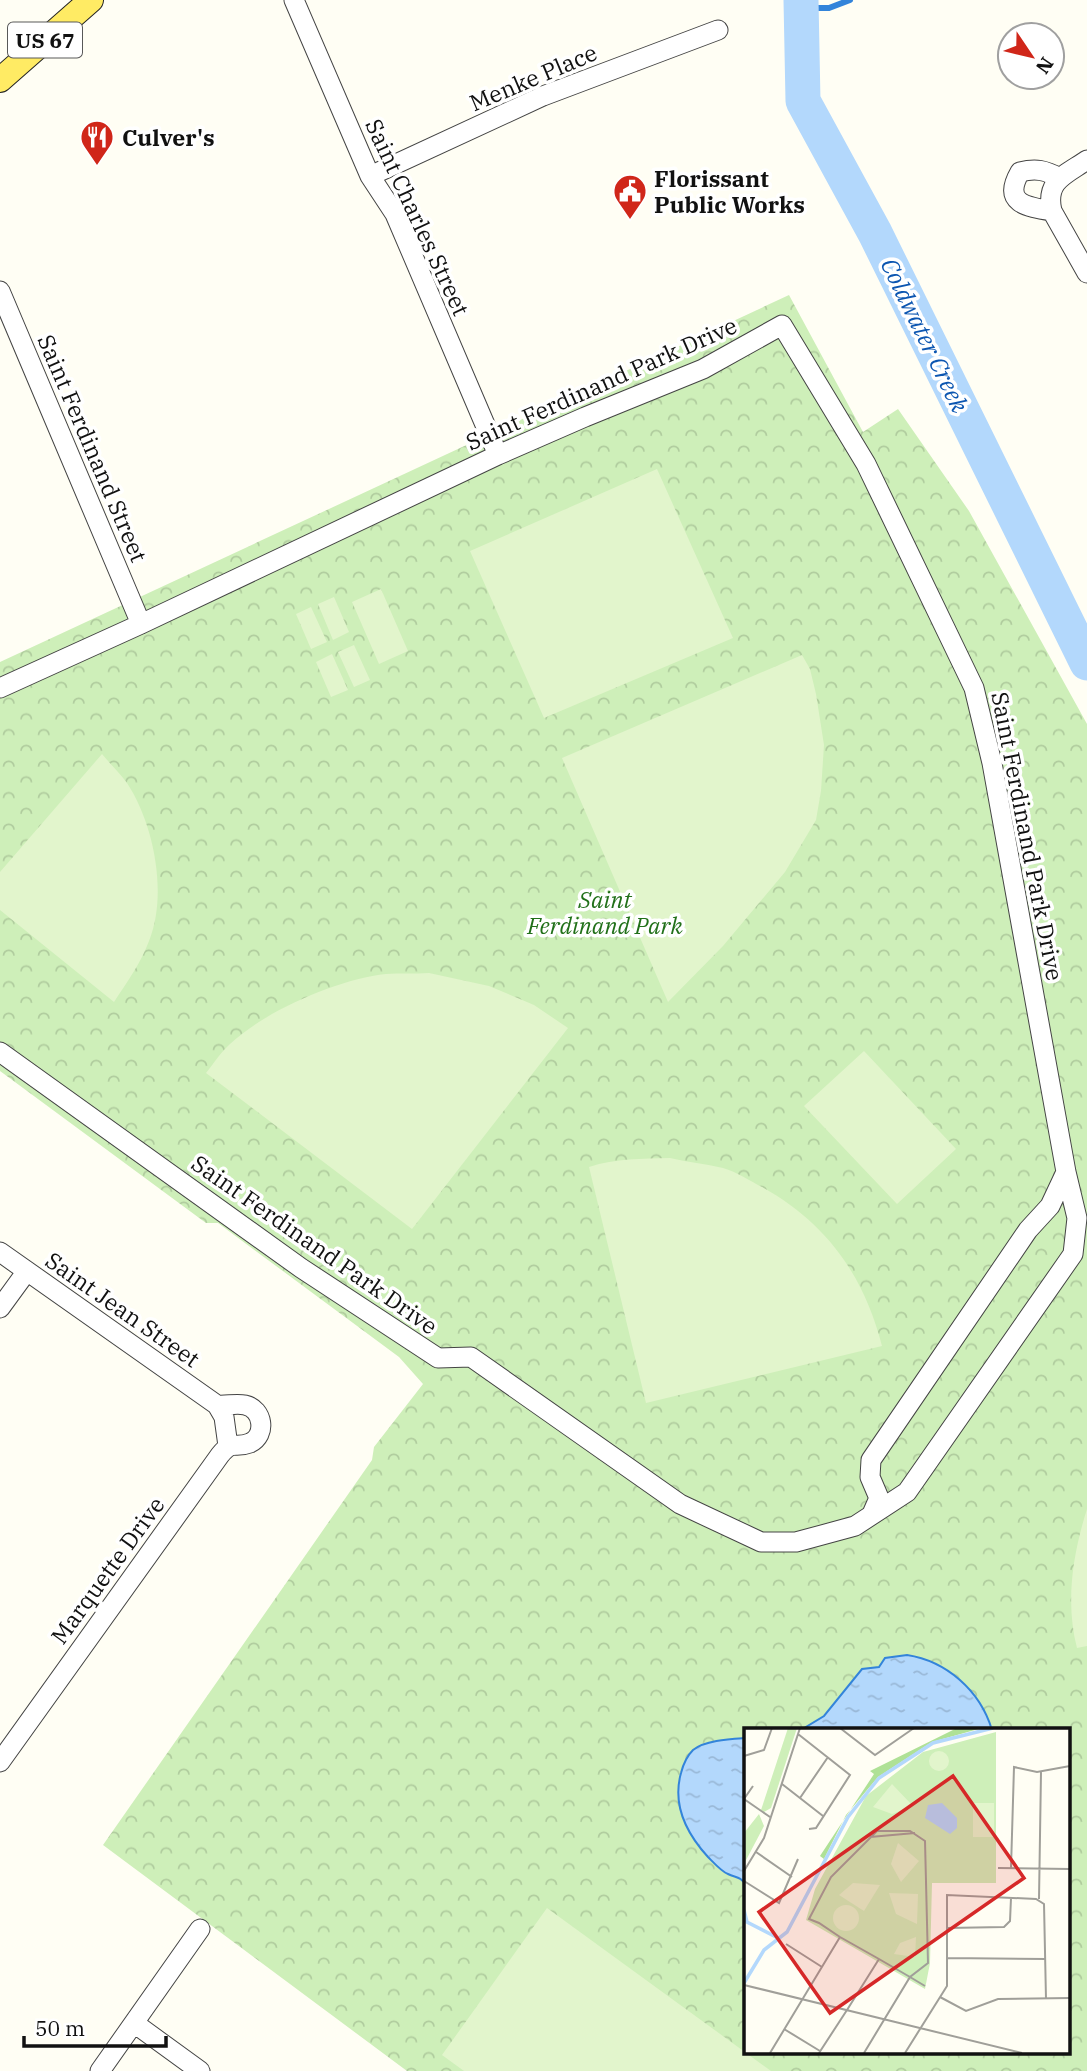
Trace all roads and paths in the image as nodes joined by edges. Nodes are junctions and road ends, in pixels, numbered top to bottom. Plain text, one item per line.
1 (91, 0) edge
2 (294, 0) edge
3 (718, 30) dead end
4 (0, 80) edge
5 (1087, 160) edge
6 (370, 176) junction
7 (1055, 184) junction
8 (1052, 211) junction
9 (1087, 273) edge
10 (0, 291) edge
11 (498, 455) junction
12 (141, 624) junction
13 (0, 688) edge
14 (0, 1052) edge
15 (1066, 1172) junction
16 (0, 1252) edge
17 (27, 1271) junction
18 (0, 1308) edge
19 (217, 1405) junction
20 (228, 1446) junction
21 (872, 1514) junction
22 (0, 1762) edge
23 (200, 1929) dead end
24 (134, 2023) junction
25 (100, 2071) edge
26 (200, 2071) edge

1 - 4 main road, US 67
2 - 6 street, Saint Charles Street
3 - 6 street, Menke Place
5 - 7 street
6 - 11 street, Saint Charles Street
7 - 8 street
7 - 8 street
8 - 9 street
10 - 12 street, Saint Ferdinand Street
11 - 12 street, Saint Ferdinand Park Drive
11 - 15 street, Saint Ferdinand Park Drive
12 - 13 street, Saint Ferdinand Park Drive
14 - 21 street, Saint Ferdinand Park Drive
15 - 21 street
15 - 21 street, Saint Ferdinand Park Drive
16 - 17 street, Saint Jean Street
17 - 18 street
17 - 19 street, Saint Jean Street
19 - 20 street
19 - 20 street
20 - 22 street, Marquette Drive
23 - 24 street
24 - 25 street
24 - 26 street

